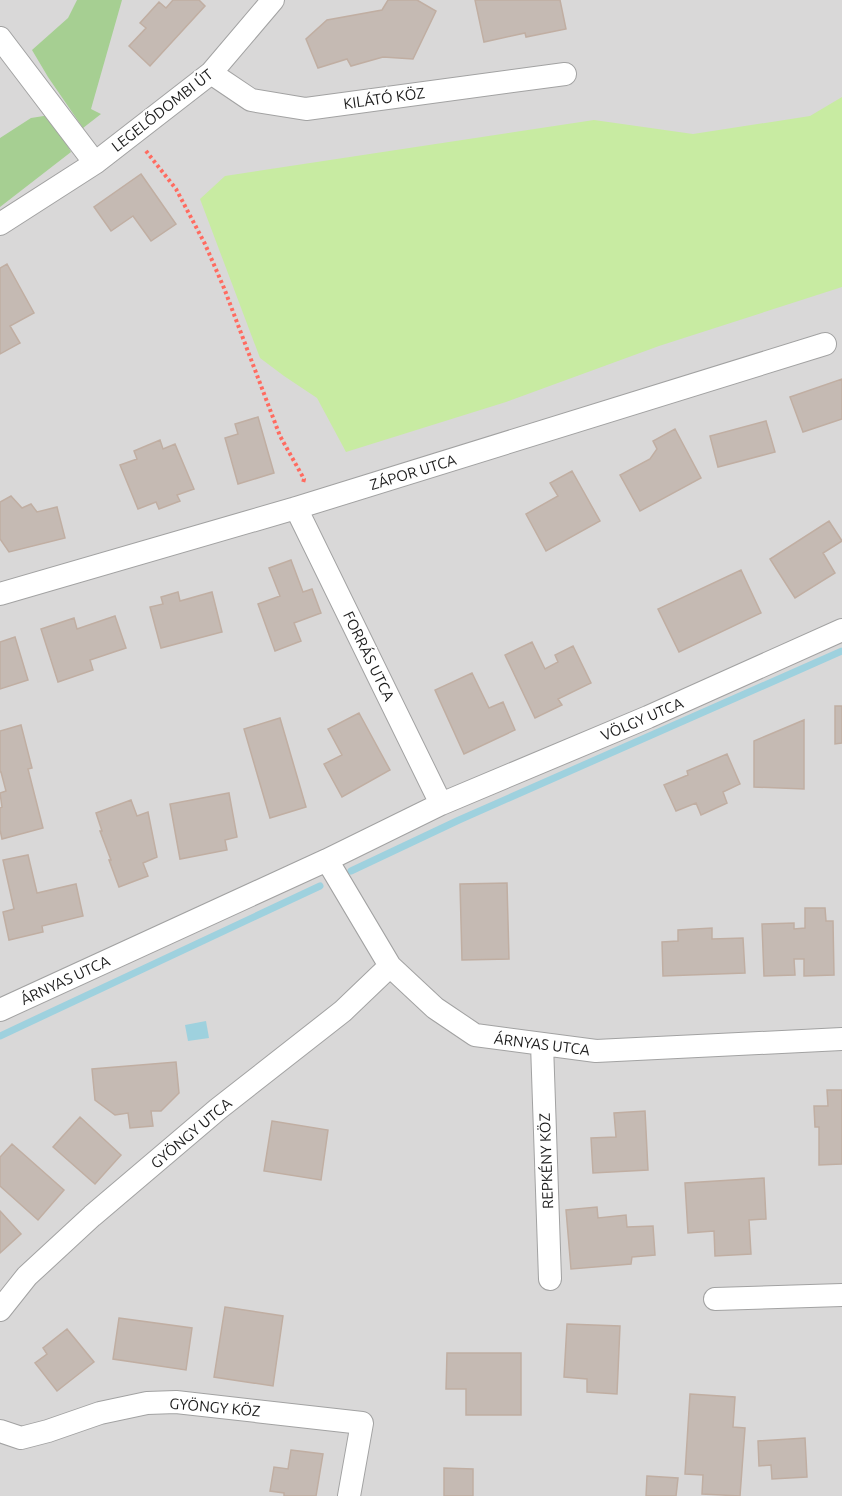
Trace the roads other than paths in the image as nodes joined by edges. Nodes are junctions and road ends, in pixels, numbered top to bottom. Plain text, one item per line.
1 (273, 0) edge
2 (0, 38) edge
3 (212, 73) junction
4 (565, 74) dead end
5 (95, 163) junction
6 (0, 224) edge
7 (825, 344) dead end
8 (296, 508) junction
9 (0, 594) edge
10 (842, 630) edge
11 (441, 804) junction
12 (327, 860) junction
13 (390, 966) junction
14 (0, 1010) edge
15 (842, 1039) edge
16 (542, 1044) junction
17 (550, 1279) dead end
18 (842, 1295) edge
19 (715, 1299) dead end
20 (0, 1310) edge
21 (0, 1431) edge
22 (350, 1496) edge

1 - 3 street, LEGELŐDOMBI ÚT
2 - 5 street
3 - 4 street, KILÁTÓ KÖZ
3 - 5 street, LEGELŐDOMBI ÚT
5 - 6 street, LEGELŐDOMBI ÚT
7 - 8 street, ZÁPOR UTCA
8 - 9 street, ZÁPOR UTCA
8 - 11 street, FORRÁS UTCA
10 - 11 street, VÖLGY UTCA
11 - 12 street, ÁRNYAS UTCA
12 - 13 street, ÁRNYAS UTCA
12 - 14 street, ÁRNYAS UTCA
13 - 16 street, ÁRNYAS UTCA
13 - 20 street, GYÖNGY UTCA
15 - 16 street, ÁRNYAS UTCA
16 - 17 street, REPKÉNY KÖZ
18 - 19 street
21 - 22 street, GYÖNGY KÖZ

